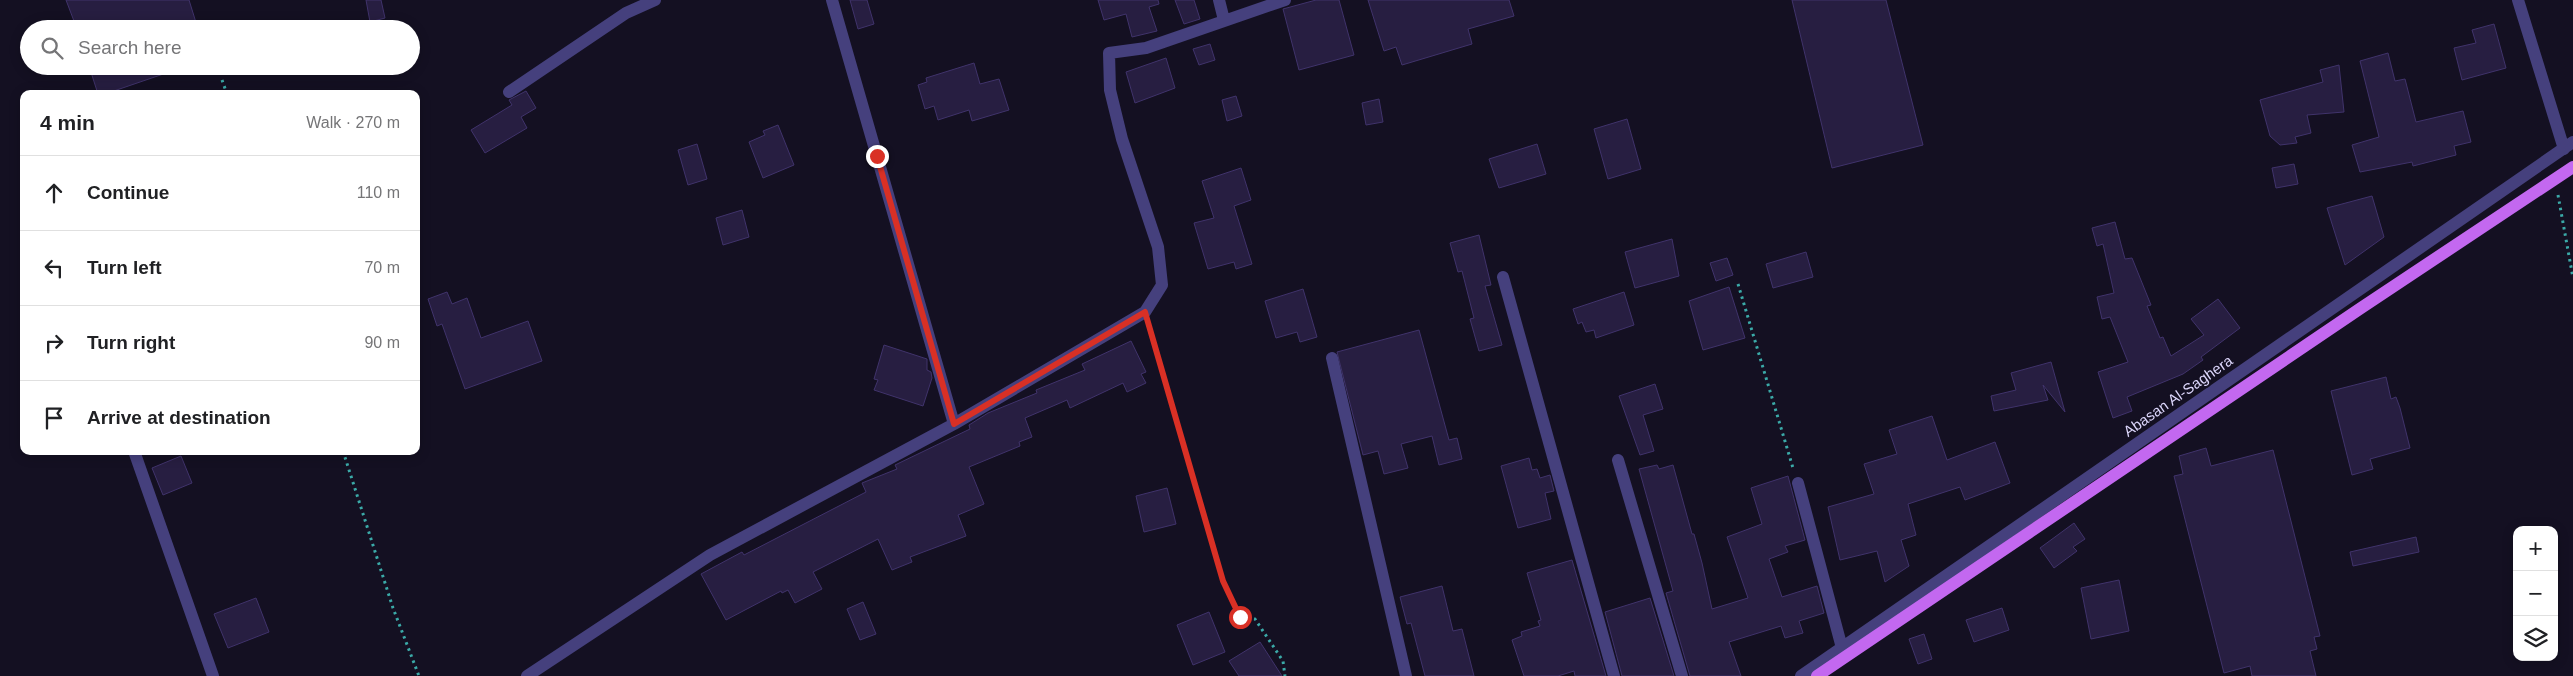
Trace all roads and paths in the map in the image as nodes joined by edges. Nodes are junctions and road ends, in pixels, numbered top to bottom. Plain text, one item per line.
1 (655, 0) edge
2 (832, 0) edge
3 (1219, 0) edge
4 (1285, 0) edge
5 (2518, 0) edge
6 (1224, 20) junction
7 (222, 80) dead end
8 (226, 90) edge
9 (509, 92) dead end
10 (2568, 146) edge
11 (2573, 167) edge
12 (2555, 180) junction
13 (1503, 276) dead end
14 (2573, 278) edge
15 (1738, 284) dead end
16 (1145, 312) junction
17 (1332, 358) dead end
18 (954, 424) junction
19 (135, 455) edge
20 (344, 455) edge
21 (1618, 460) dead end
22 (1798, 483) joint
23 (1842, 648) junction
24 (213, 676) edge
25 (419, 676) edge
26 (527, 676) edge
27 (1285, 676) edge
28 (1406, 676) edge
29 (1614, 676) edge
30 (1682, 676) edge
31 (1801, 676) edge
32 (1816, 676) edge

1 - 9 street
2 - 18 street
3 - 6 street
4 - 6 street
5 - 10 street
6 - 16 street
7 - 8 path
10 - 23 street, Abasan Al-Saghera
11 - 12 main road, Abasan Al-Saghera
12 - 14 path
12 - 32 main road, Abasan Al-Saghera
13 - 29 street
15 - 22 path
16 - 18 street
16 - 27 path
17 - 28 street
18 - 26 street
19 - 24 street
20 - 25 path
21 - 30 street
22 - 23 street
23 - 31 street, Abasan Al-Saghera

